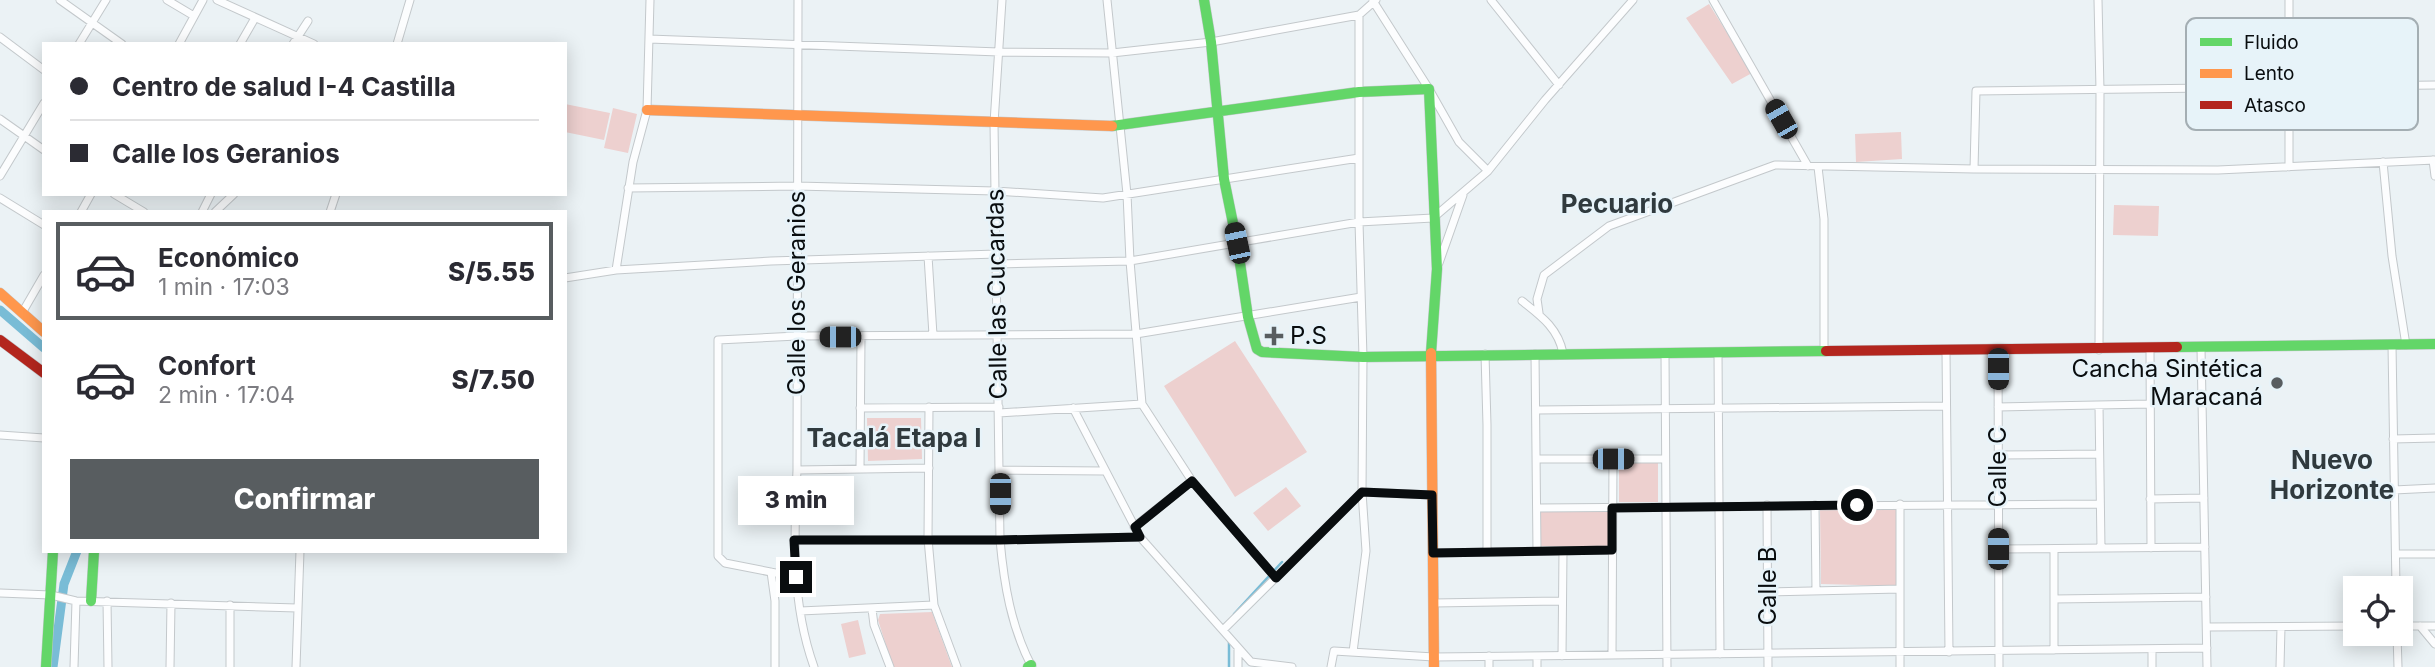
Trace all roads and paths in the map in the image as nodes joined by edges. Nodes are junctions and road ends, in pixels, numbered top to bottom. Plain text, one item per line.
1 (60, 0) edge
2 (106, 0) edge
3 (167, 0) edge
4 (203, 0) edge
5 (216, 0) edge
6 (410, 0) edge
7 (650, 0) edge
8 (798, 0) edge
9 (1002, 0) edge
10 (1107, 0) edge
11 (1204, 0) edge
12 (1491, 0) edge
13 (1633, 0) edge
14 (1713, 0) edge
15 (2098, 0) edge
16 (2289, 0) edge
17 (1374, 1) edge
18 (1625, 4) edge
19 (1359, 15) junction
20 (194, 16) junction
21 (255, 18) junction
22 (2289, 18) edge
23 (308, 21) dead end
24 (91, 24) junction
25 (0, 37) edge
26 (649, 38) junction
27 (295, 40) edge
28 (80, 42) edge
29 (119, 42) edge
30 (180, 42) edge
31 (241, 42) edge
32 (398, 42) edge
33 (1211, 42) junction
34 (797, 46) junction
35 (999, 52) junction
36 (1112, 53) junction
37 (42, 68) edge
38 (1559, 85) junction
39 (1429, 89) junction
40 (2186, 89) edge
41 (2100, 90) junction
42 (1359, 92) junction
43 (42, 106) edge
44 (647, 110) junction
45 (1217, 112) junction
46 (797, 113) junction
47 (0, 119) edge
48 (994, 123) junction
49 (1120, 125) junction
50 (2290, 130) edge
51 (24, 137) junction
52 (42, 149) edge
53 (1359, 158) junction
54 (2434, 160) edge
55 (2382, 162) junction
56 (1808, 166) junction
57 (1818, 167) junction
58 (2290, 167) junction
59 (1975, 169) junction
60 (2099, 170) junction
61 (1488, 171) junction
62 (0, 176) edge
63 (2435, 176) edge
64 (1224, 179) junction
65 (797, 186) junction
66 (628, 188) junction
67 (995, 191) junction
68 (1127, 194) junction
69 (1463, 194) junction
70 (117, 196) edge
71 (232, 196) edge
72 (0, 198) edge
73 (141, 210) edge
74 (217, 210) edge
75 (1433, 218) junction
76 (1359, 222) junction
77 (42, 224) edge
78 (1237, 243) junction
79 (997, 254) junction
80 (928, 256) junction
81 (798, 261) junction
82 (1130, 261) junction
83 (998, 264) junction
84 (1437, 269) junction
85 (616, 270) junction
86 (42, 278) edge
87 (567, 278) edge
88 (0, 293) edge
89 (1361, 297) junction
90 (1522, 301) dead end
91 (22, 313) junction
92 (1539, 313) junction
93 (1248, 317) junction
94 (42, 330) edge
95 (1136, 334) junction
96 (933, 335) junction
97 (797, 337) junction
98 (862, 337) junction
99 (998, 337) junction
100 (0, 341) edge
101 (2435, 344) edge
102 (2392, 345) junction
103 (2406, 345) junction
104 (2201, 348) junction
105 (2150, 349) junction
106 (2099, 350) junction
107 (1946, 351) junction
108 (1998, 351) junction
109 (1718, 352) junction
110 (1824, 352) junction
111 (1563, 353) junction
112 (1665, 353) junction
113 (1431, 354) junction
114 (1485, 354) junction
115 (1535, 354) junction
116 (1363, 357) junction
117 (42, 372) edge
118 (1142, 404) junction
119 (2150, 404) junction
120 (1946, 405) junction
121 (2099, 405) junction
122 (929, 407) junction
123 (1665, 407) junction
124 (1718, 407) junction
125 (1998, 407) junction
126 (860, 408) junction
127 (1073, 408) junction
128 (999, 410) junction
129 (1537, 410) junction
130 (0, 435) edge
131 (42, 438) edge
132 (2435, 438) edge
133 (2393, 439) junction
134 (2099, 454) junction
135 (1998, 455) junction
136 (1537, 459) junction
137 (1613, 459) junction
138 (1665, 459) junction
139 (929, 468) junction
140 (860, 469) junction
141 (797, 470) junction
142 (1000, 470) junction
143 (1104, 471) junction
144 (1192, 481) junction
145 (2435, 488) edge
146 (2394, 490) junction
147 (1362, 492) junction
148 (1432, 495) junction
149 (2204, 498) junction
150 (2151, 499) junction
151 (1900, 504) junction
152 (1947, 504) junction
153 (2100, 504) junction
154 (1767, 505) junction
155 (1815, 505) junction
156 (1998, 505) junction
157 (1718, 506) junction
158 (1666, 507) junction
159 (1537, 508) junction
160 (1612, 508) junction
161 (1135, 527) junction
162 (1140, 537) junction
163 (928, 539) junction
164 (794, 540) junction
165 (1000, 540) junction
166 (2205, 547) junction
167 (2101, 548) junction
168 (2151, 548) junction
169 (1998, 549) junction
170 (2054, 549) junction
171 (1612, 550) junction
172 (1537, 551) junction
173 (1563, 551) junction
174 (1487, 552) junction
175 (53, 553) edge
176 (94, 553) edge
177 (300, 553) edge
178 (1433, 553) junction
179 (2396, 554) junction
180 (2435, 554) edge
181 (771, 572) junction
182 (2396, 576) edge
183 (796, 577) junction
184 (1276, 578) junction
185 (1900, 589) junction
186 (1816, 591) junction
187 (1768, 592) junction
188 (0, 593) edge
189 (51, 595) junction
190 (2206, 597) junction
191 (2054, 599) junction
192 (76, 601) junction
193 (91, 601) junction
194 (107, 601) junction
195 (1562, 601) junction
196 (171, 603) junction
197 (1434, 603) junction
198 (230, 605) junction
199 (934, 605) junction
200 (297, 608) junction
201 (872, 609) junction
202 (800, 611) junction
203 (2281, 626) junction
204 (2343, 626) edge
205 (2413, 626) edge
206 (2420, 626) junction
207 (2435, 626) edge
208 (2207, 627) junction
209 (1223, 630) junction
210 (2435, 645) edge
211 (2397, 646) edge
212 (1238, 648) junction
213 (2207, 648) junction
214 (2152, 649) junction
215 (2054, 650) junction
216 (1999, 651) junction
217 (1353, 652) junction
218 (1900, 652) junction
219 (1949, 652) junction
220 (1720, 654) junction
221 (1768, 654) junction
222 (1612, 655) junction
223 (1667, 655) junction
224 (1489, 656) junction
225 (1537, 656) junction
226 (1562, 656) junction
227 (1434, 662) edge
228 (1030, 666) edge
229 (46, 667) edge
230 (74, 667) edge
231 (108, 667) edge
232 (170, 667) edge
233 (230, 667) edge
234 (296, 667) edge
235 (775, 667) edge
236 (814, 667) edge
237 (890, 667) edge
238 (957, 667) edge
239 (1237, 667) edge
240 (1292, 667) edge
241 (1331, 667) edge
242 (1489, 667) edge
243 (1537, 667) edge
244 (1667, 667) edge
245 (1768, 667) edge
246 (1900, 667) edge
247 (1999, 667) edge
248 (2152, 667) edge
249 (2207, 667) edge
250 (2280, 667) edge
251 (2398, 667) edge

1 - 24 street
2 - 24 street
3 - 20 street
4 - 20 street
5 - 21 street
6 - 32 street
7 - 26 street
8 - 34 street, Calle los Geranios
9 - 35 street, Calle las Cucardas
10 - 36 street
11 - 33 street
12 - 38 street
13 - 18 street
14 - 56 street
15 - 41 street
16 - 22 street
17 - 19 street
17 - 39 street
18 - 38 street
19 - 33 street
19 - 42 street
20 - 30 street
21 - 27 street
21 - 31 street
23 - 27 street
24 - 28 street
24 - 29 street
25 - 37 street
26 - 34 street
26 - 44 street
33 - 36 street
33 - 45 street
34 - 35 street
34 - 46 street, Calle los Geranios
35 - 36 street
35 - 48 street, Calle las Cucardas
36 - 49 street
38 - 61 street
39 - 42 street
39 - 61 street
39 - 75 street
40 - 41 street
41 - 59 street
41 - 60 street
42 - 45 street
42 - 53 street
43 - 51 street
44 - 46 street
44 - 66 street
45 - 49 street
45 - 64 street
46 - 48 street
46 - 65 street, Calle los Geranios
47 - 51 street
48 - 49 street
48 - 67 street, Calle las Cucardas
49 - 68 street
50 - 58 street
51 - 52 street
51 - 62 street
53 - 64 street
53 - 76 street
54 - 55 street
54 - 63 street
55 - 58 street
55 - 103 street
56 - 57 street
56 - 92 street
57 - 59 street
57 - 110 street
58 - 60 street
59 - 60 street
60 - 106 street
61 - 69 street
64 - 68 street
64 - 78 street
65 - 66 street
65 - 67 street
65 - 81 street, Calle los Geranios
66 - 85 street
67 - 68 street
67 - 79 street, Calle las Cucardas
68 - 82 street
69 - 75 street
69 - 84 street
70 - 73 street
71 - 74 street
72 - 77 street
75 - 76 street
75 - 84 street
76 - 78 street
76 - 89 street
78 - 82 street
78 - 93 street
79 - 80 street
79 - 83 street, Calle las Cucardas
80 - 81 street
80 - 96 street
81 - 85 street
81 - 97 street, Calle los Geranios
82 - 83 street
82 - 95 street
83 - 99 street, Calle las Cucardas
84 - 113 street
85 - 87 street
86 - 91 street
88 - 91 street
89 - 93 street
89 - 116 street
90 - 92 street
91 - 94 street
92 - 111 street
93 - 95 street
93 - 116 street
95 - 99 street
95 - 118 street
96 - 98 street
96 - 99 street
97 - 98 street
97 - 141 street, Calle los Geranios
97 - 181 street
98 - 126 street
99 - 128 street, Calle las Cucardas
100 - 117 street
101 - 103 street
102 - 103 street
102 - 104 street
102 - 133 street
104 - 105 street
104 - 149 street
105 - 106 street
105 - 119 street
106 - 108 street
107 - 108 street
107 - 110 street
107 - 120 street
108 - 125 street, Calle C
109 - 110 street
109 - 112 street
109 - 124 street
111 - 112 street
111 - 115 street
112 - 123 street
113 - 114 street
113 - 116 street
113 - 148 street
114 - 115 street
114 - 174 street
115 - 129 street
116 - 147 street
118 - 127 street
118 - 144 street
119 - 121 street
119 - 150 street
120 - 124 street
120 - 152 street
121 - 125 street
121 - 134 street
122 - 126 street
122 - 128 street
122 - 139 street
123 - 124 street
123 - 129 street
123 - 138 street
124 - 157 street
125 - 135 street, Calle C
126 - 140 street
127 - 128 street
127 - 143 street
128 - 142 street, Calle las Cucardas
129 - 136 street
130 - 131 street
132 - 133 street
133 - 146 street
134 - 135 street
134 - 153 street
135 - 156 street, Calle C
136 - 137 street
136 - 159 street
137 - 138 street
137 - 160 street
138 - 158 street
139 - 140 street
139 - 163 street
140 - 141 street
141 - 164 street, Calle los Geranios
142 - 143 street
142 - 165 street, Calle las Cucardas
143 - 161 street
144 - 161 street
144 - 184 street
145 - 146 street
146 - 179 street
147 - 148 street
147 - 184 street
147 - 217 street
148 - 178 street
149 - 150 street
149 - 166 street
150 - 168 street
151 - 152 street
151 - 155 street
151 - 185 street
152 - 156 street
152 - 219 street
153 - 156 street
153 - 167 street
154 - 155 street
154 - 157 street
154 - 187 street, Calle B
155 - 186 street
156 - 169 street, Calle C
157 - 158 street
157 - 220 street
158 - 160 street
158 - 223 street
159 - 160 street
159 - 172 street
160 - 171 street
161 - 162 street
162 - 165 street
162 - 209 street
163 - 164 street
163 - 165 street
163 - 199 street
164 - 183 street, Calle los Geranios
165 - 228 street, Calle las Cucardas
166 - 168 street
166 - 190 street
167 - 168 street
167 - 170 street
169 - 170 street
169 - 216 street, Calle C
170 - 191 street
171 - 173 street
171 - 222 street
172 - 173 street
172 - 174 street
173 - 195 street
174 - 178 street
175 - 189 street
176 - 193 street
177 - 200 street
178 - 197 street
179 - 180 street
179 - 182 street
181 - 183 street
181 - 235 street
183 - 202 street, Calle los Geranios
184 - 209 street
185 - 186 street
185 - 218 street
186 - 187 street
187 - 221 street, Calle B
188 - 189 street
189 - 192 street
189 - 229 street
190 - 191 street
190 - 208 street
191 - 215 street
192 - 193 street
192 - 230 street
193 - 194 street
194 - 196 street
194 - 231 street
195 - 197 street
195 - 226 street
196 - 198 street
196 - 232 street
197 - 227 street
198 - 200 street
198 - 233 street
199 - 201 street
199 - 238 street
200 - 234 street
201 - 202 street
201 - 237 street
202 - 236 street, Calle los Geranios
203 - 204 street
203 - 208 street
203 - 250 street
205 - 206 street
206 - 207 street
206 - 210 street
208 - 213 street
209 - 212 street
211 - 251 street
212 - 239 street
212 - 240 street
213 - 214 street
213 - 249 street
214 - 215 street
214 - 248 street
215 - 216 street
216 - 219 street
216 - 247 street, Calle C
217 - 227 street
217 - 241 street
218 - 219 street
218 - 221 street
218 - 246 street
220 - 221 street
220 - 223 street
221 - 245 street, Calle B
222 - 223 street
222 - 226 street
223 - 244 street
224 - 225 street
224 - 227 street
224 - 242 street
225 - 226 street
225 - 243 street

